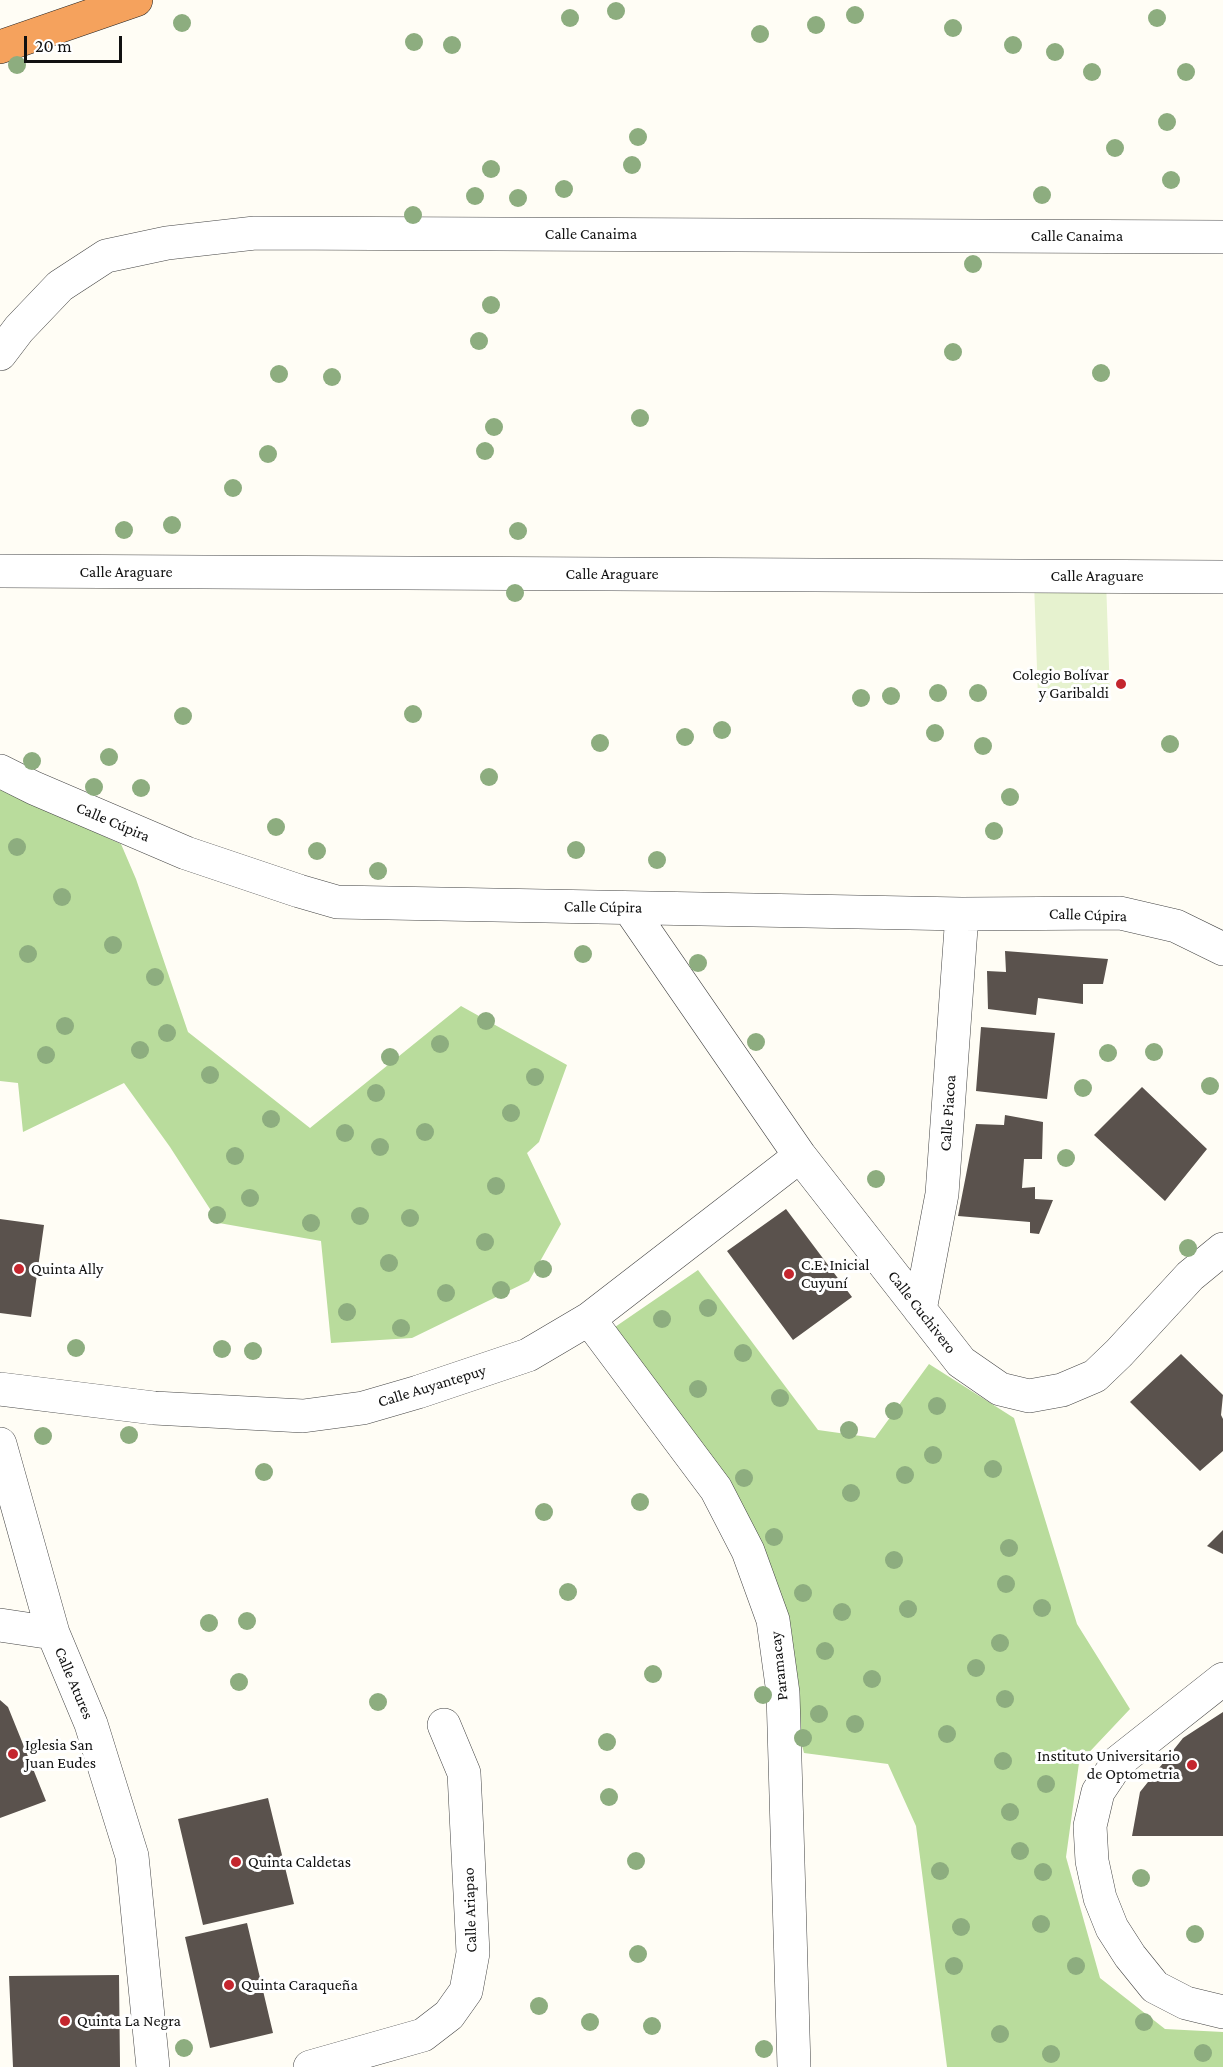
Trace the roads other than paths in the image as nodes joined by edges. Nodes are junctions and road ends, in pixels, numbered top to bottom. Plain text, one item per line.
1 (136, 0) edge
2 (0, 47) edge
3 (1223, 237) edge
4 (0, 354) edge
5 (0, 572) edge
6 (1223, 577) edge
7 (0, 771) edge
8 (629, 908) junction
9 (962, 914) junction
10 (1223, 949) edge
11 (800, 1156) junction
12 (1223, 1249) edge
13 (920, 1310) junction
14 (589, 1319) junction
15 (0, 1389) edge
16 (0, 1444) edge
17 (0, 1625) edge
18 (53, 1633) junction
19 (1223, 1679) edge
20 (444, 1725) dead end
21 (1223, 2012) edge
22 (153, 2067) edge
23 (310, 2067) edge
24 (794, 2067) edge

1 - 2 highway
3 - 4 street, Calle Canaima
5 - 6 street, Calle Araguare
7 - 8 street, Calle Cúpira
8 - 9 street, Calle Cúpira
8 - 11 street, Calle Cuchivero
9 - 10 street, Calle Cúpira
9 - 13 street, Calle Piacoa
11 - 13 street, Calle Cuchivero
11 - 14 street, Calle Auyantepuy
12 - 13 street, Calle Cuchivero
14 - 15 street, Calle Auyantepuy
14 - 24 street, Paramacay
16 - 18 street, Calle Atures
17 - 18 street
18 - 22 street, Calle Atures
19 - 21 street
20 - 23 street, Calle Ariapao

